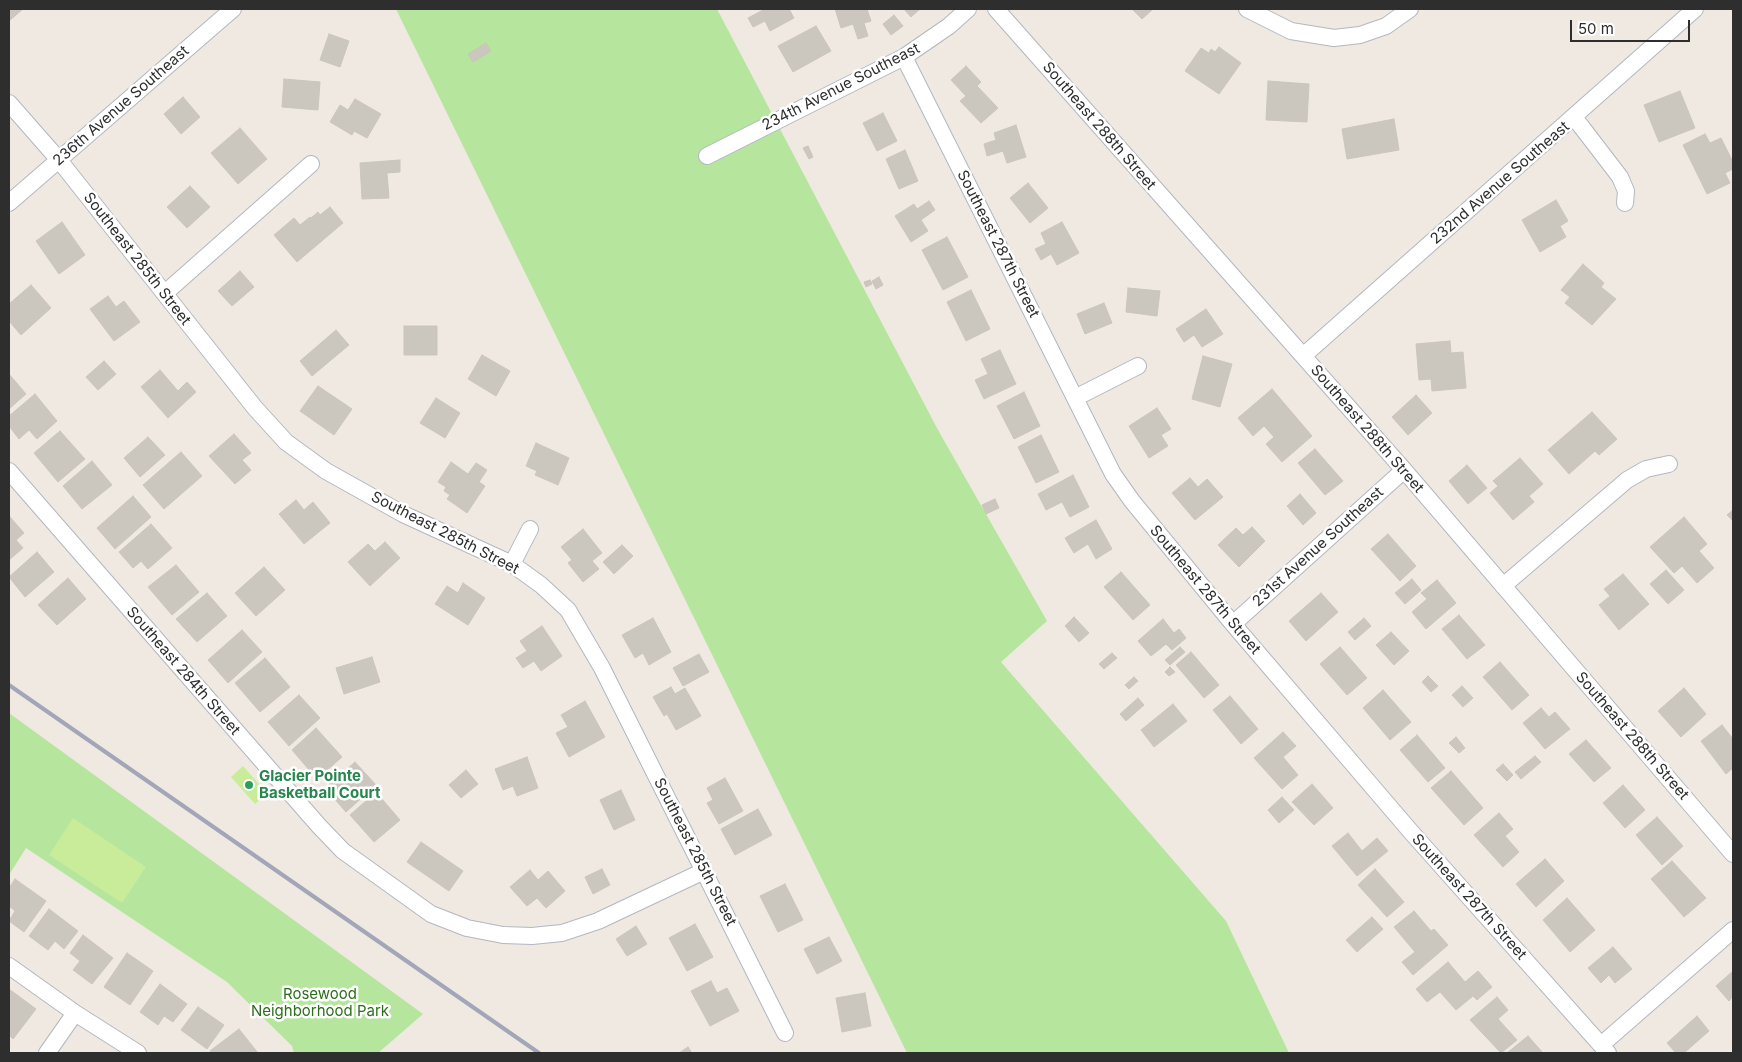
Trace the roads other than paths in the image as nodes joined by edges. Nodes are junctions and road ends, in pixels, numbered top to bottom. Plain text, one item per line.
1 (233, 9) edge
2 (968, 9) edge
3 (996, 9) edge
4 (1247, 9) edge
5 (1410, 9) edge
6 (1695, 9) edge
7 (904, 57) junction
8 (9, 103) edge
9 (1574, 118) junction
10 (707, 156) dead end
11 (59, 160) junction
12 (311, 164) dead end
13 (1625, 202) dead end
14 (9, 203) edge
15 (165, 293) junction
16 (1302, 356) junction
17 (1138, 366) dead end
18 (1075, 398) junction
19 (1669, 464) dead end
20 (1404, 470) junction
21 (9, 471) edge
22 (530, 529) dead end
23 (512, 564) junction
24 (1503, 586) junction
25 (1233, 624) junction
26 (1733, 854) edge
27 (704, 871) junction
28 (1733, 930) edge
29 (9, 966) edge
30 (74, 1013) junction
31 (785, 1033) dead end
32 (1604, 1049) edge
33 (47, 1053) edge
34 (138, 1053) edge

1 - 11 street, 236th Avenue Southeast
2 - 7 street, 234th Avenue Southeast
3 - 16 street, Southeast 288th Street
4 - 5 street
6 - 9 street, 232nd Avenue Southeast
7 - 10 street, 234th Avenue Southeast
7 - 18 street, Southeast 287th Street
8 - 11 street, Southeast 285th Street
9 - 13 street
9 - 16 street, 232nd Avenue Southeast
11 - 14 street, 236th Avenue Southeast
11 - 15 street, Southeast 285th Street
12 - 15 street
15 - 23 street, Southeast 285th Street
16 - 20 street, Southeast 288th Street
17 - 18 street
18 - 25 street, Southeast 287th Street
19 - 24 street
20 - 24 street, Southeast 288th Street
20 - 25 street, 231st Avenue Southeast
21 - 27 street, Southeast 284th Street
22 - 23 street
23 - 27 street, Southeast 285th Street
24 - 26 street, Southeast 288th Street
25 - 32 street, Southeast 287th Street
27 - 31 street, Southeast 285th Street
28 - 32 street
29 - 30 street
30 - 33 street
30 - 34 street

